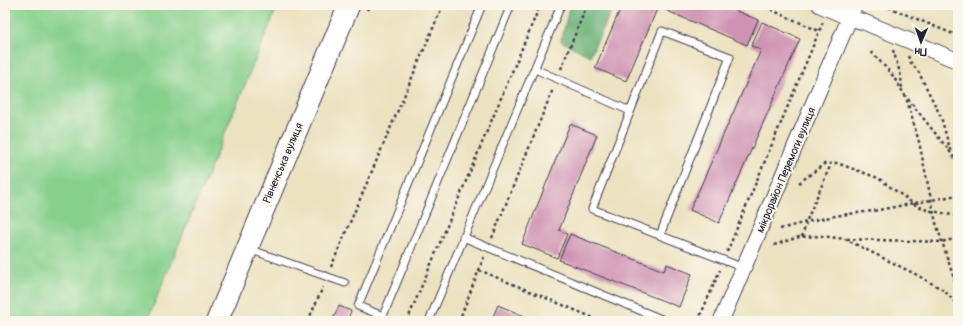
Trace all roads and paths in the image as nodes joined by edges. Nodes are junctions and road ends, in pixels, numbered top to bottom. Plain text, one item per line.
1 (349, 5) edge
2 (443, 5) edge
3 (482, 5) edge
4 (511, 5) edge
5 (561, 5) edge
6 (587, 5) edge
7 (760, 5) edge
8 (883, 5) edge
9 (824, 7) edge
10 (539, 8) dead end
11 (853, 12) edge
12 (819, 31) junction
13 (888, 32) junction
14 (958, 36) edge
15 (904, 39) junction
16 (871, 52) dead end
17 (958, 61) edge
18 (535, 69) junction
19 (557, 79) junction
20 (902, 91) junction
21 (906, 97) junction
22 (630, 111) junction
23 (951, 153) junction
24 (831, 164) junction
25 (958, 164) edge
26 (799, 183) dead end
27 (958, 195) edge
28 (931, 200) junction
29 (914, 204) junction
30 (933, 212) junction
31 (958, 217) edge
32 (806, 222) junction
33 (780, 229) dead end
34 (660, 235) junction
35 (463, 237) junction
36 (802, 237) junction
37 (845, 239) junction
38 (958, 240) edge
39 (942, 242) junction
40 (774, 245) dead end
41 (488, 248) junction
42 (247, 249) junction
43 (724, 260) junction
44 (744, 268) junction
45 (480, 270) junction
46 (327, 277) junction
47 (345, 283) dead end
48 (958, 290) edge
49 (958, 306) edge
50 (217, 321) edge
51 (308, 321) edge
52 (407, 321) edge
53 (429, 321) edge
54 (459, 321) edge
55 (601, 321) edge
56 (666, 321) edge
57 (698, 321) edge
58 (722, 321) edge

1 - 42 main road, Рівненська вулиця
2 - 46 path
3 - 4 lane
5 - 18 lane
6 - 19 path
7 - 12 path
8 - 14 path
9 - 11 street
9 - 12 path
10 - 52 path
11 - 13 street
11 - 44 street, мікрорайон Перемоги вулиця
12 - 43 path
13 - 15 street
13 - 20 path
15 - 17 street
15 - 23 path
16 - 20 path
18 - 19 lane
18 - 35 lane
19 - 22 lane
19 - 41 path
20 - 21 path
21 - 23 path
21 - 28 path
22 - 34 lane
22 - 34 lane
23 - 25 path
24 - 26 path
24 - 29 path
24 - 32 path
27 - 28 path
28 - 29 path
28 - 30 path
29 - 30 path
29 - 32 path
30 - 31 path
30 - 39 path
32 - 33 path
32 - 36 path
34 - 43 lane
35 - 41 lane
35 - 53 lane
36 - 37 path
36 - 40 path
37 - 39 path
37 - 49 path
38 - 39 path
39 - 48 path
41 - 45 path
41 - 56 lane
42 - 46 lane
42 - 50 main road, Рівненська вулиця
43 - 44 lane
43 - 57 path
44 - 58 street, мікрорайон Перемоги вулиця
45 - 54 path
45 - 55 path
46 - 47 lane
46 - 51 path

